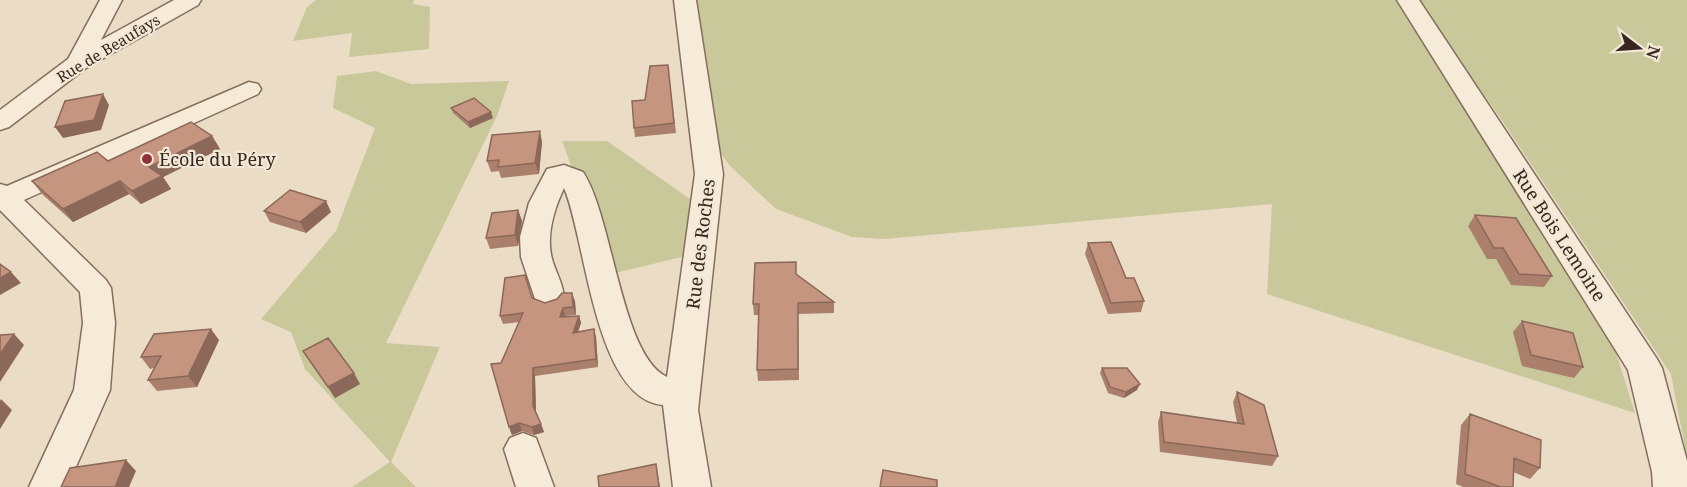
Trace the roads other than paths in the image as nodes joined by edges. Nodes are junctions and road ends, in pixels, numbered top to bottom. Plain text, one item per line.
1 (111, 0) edge
2 (190, 0) edge
3 (685, 0) edge
4 (1408, 0) edge
5 (78, 63) junction
6 (249, 89) dead end
7 (0, 122) edge
8 (2, 195) edge
9 (548, 297) dead end
10 (682, 392) junction
11 (523, 449) dead end
12 (48, 487) edge
13 (535, 487) edge
14 (692, 487) edge
15 (1672, 487) edge

1 - 5 street
2 - 5 street, Rue de Beaufays
3 - 10 street, Rue des Roches
4 - 15 street, Rue Bois Lemoine
5 - 7 street, Rue de Beaufays
6 - 8 street
8 - 12 street
9 - 10 street
10 - 14 street, Rue des Roches
11 - 13 street

